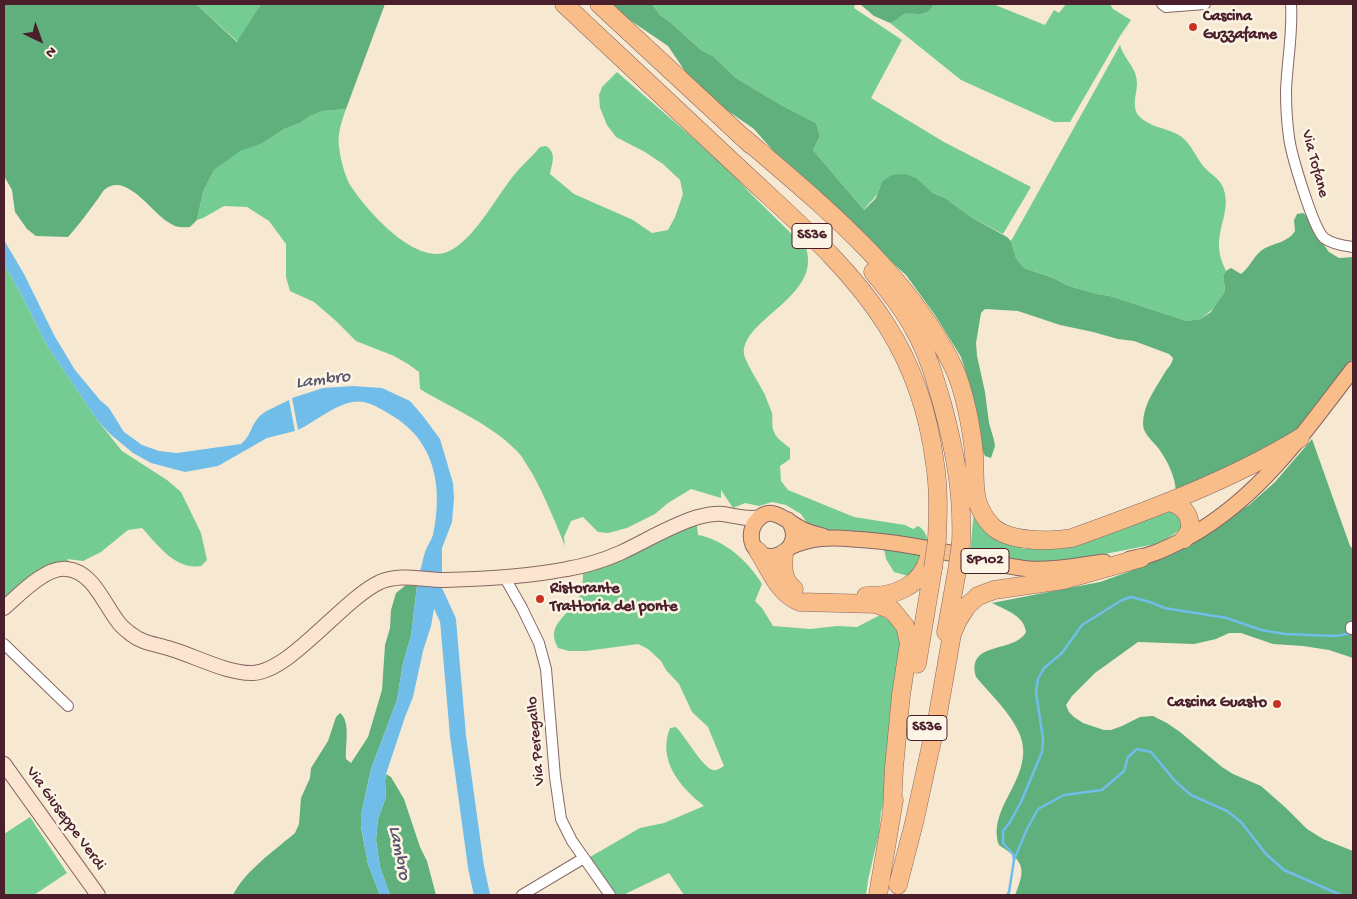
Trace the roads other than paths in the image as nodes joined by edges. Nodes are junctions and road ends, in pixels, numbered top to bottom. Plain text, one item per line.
1 (564, 4) edge
2 (599, 4) edge
3 (1162, 4) edge
4 (1205, 4) edge
5 (1291, 4) edge
6 (744, 138) junction
7 (1353, 247) edge
8 (1353, 369) edge
9 (1300, 438) junction
10 (1168, 502) junction
11 (716, 514) junction
12 (761, 517) junction
13 (788, 520) junction
14 (830, 537) junction
15 (1184, 539) junction
16 (754, 544) junction
17 (787, 550) junction
18 (1141, 558) junction
19 (931, 562) junction
20 (505, 578) junction
21 (4, 608) edge
22 (4, 644) edge
23 (68, 706) dead end
24 (4, 764) edge
25 (892, 812) junction
26 (584, 858) junction
27 (897, 890) edge
28 (98, 895) edge
29 (522, 895) edge
30 (610, 895) edge
31 (878, 895) edge

1 - 19 highway, SS36, bridge
2 - 6 highway, SS36
3 - 4 street
5 - 7 street, Via Tofane
6 - 10 highway
6 - 27 highway, SS36, bridge
8 - 9 main road, SP102
9 - 10 highway
9 - 15 main road, SP102
10 - 15 highway
11 - 12 street
11 - 16 street
11 - 20 street
12 - 13 main road
12 - 16 main road
13 - 14 main road, SP102
13 - 17 main road
14 - 17 main road, SP102
14 - 18 main road, SP102
15 - 18 main road, SP102
16 - 17 main road
16 - 25 highway
17 - 19 highway
18 - 27 highway
19 - 25 highway, SS36
20 - 21 street
20 - 26 street, Via Peregallo
22 - 23 street
24 - 28 street, Via Giuseppe Verdi
25 - 31 highway, SS36
26 - 29 street
26 - 30 street, Via Peregallo

